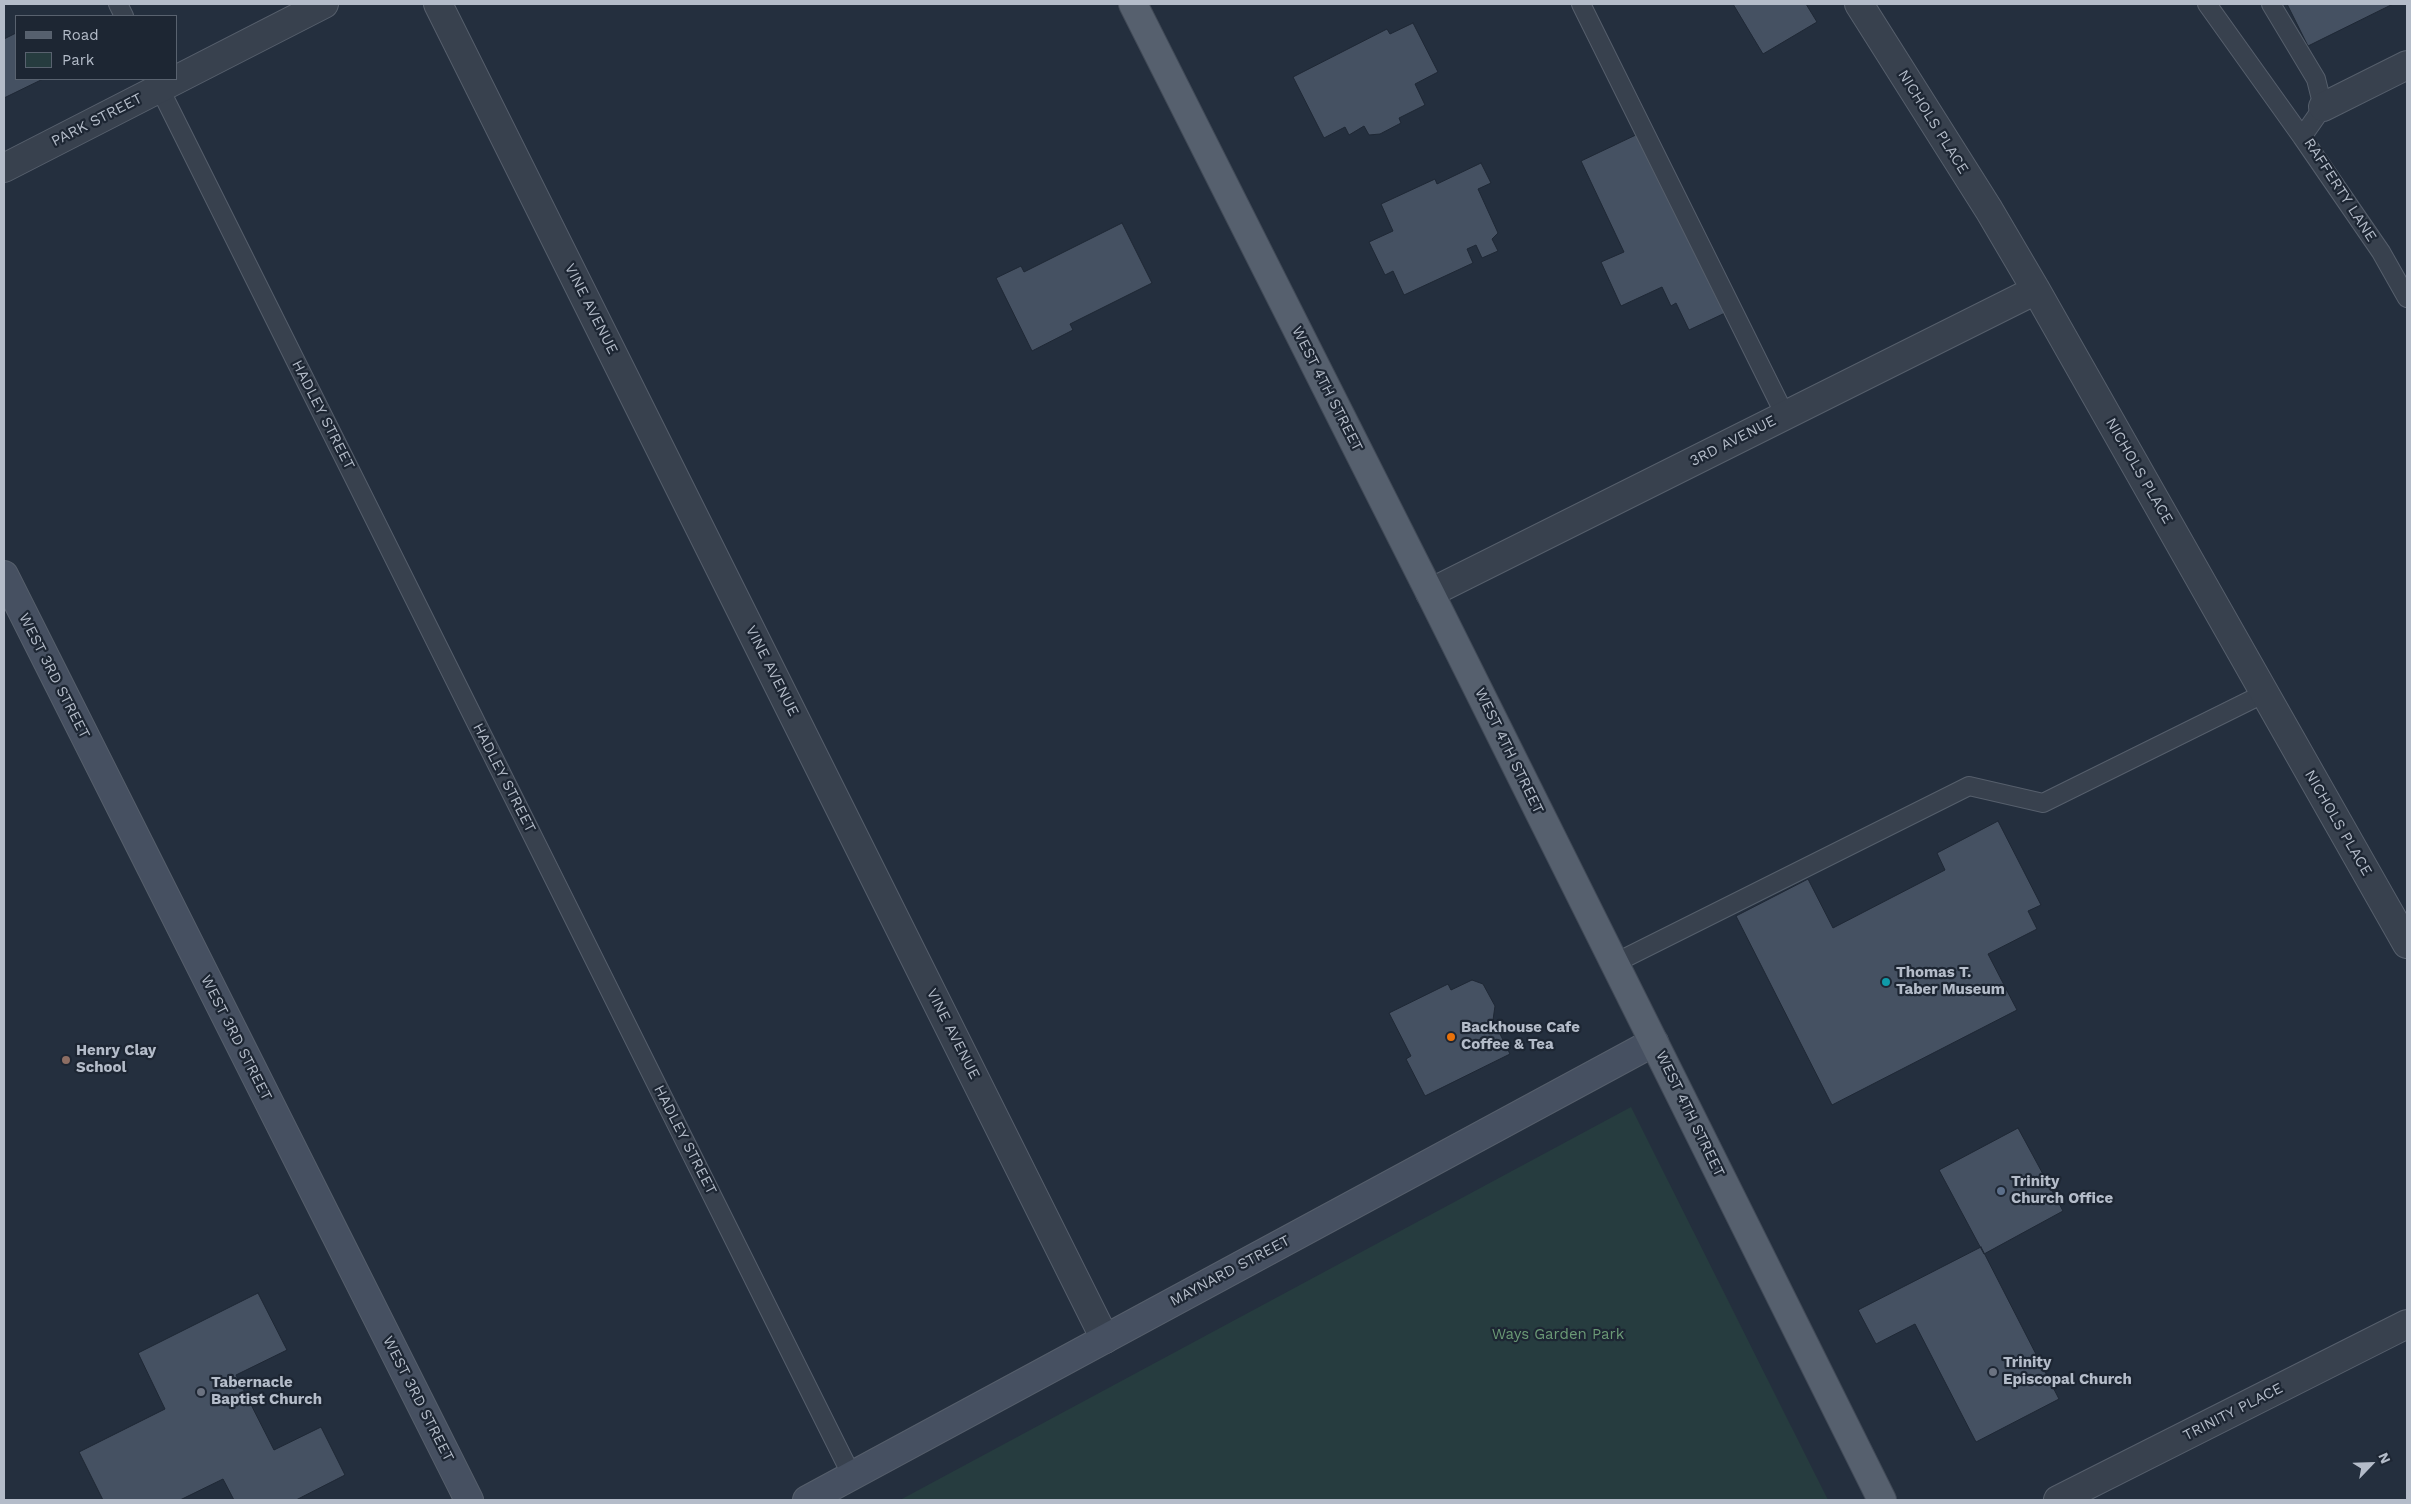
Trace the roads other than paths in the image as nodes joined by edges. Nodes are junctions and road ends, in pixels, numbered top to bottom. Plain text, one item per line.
1 (324, 4) edge
2 (438, 4) edge
3 (1133, 4) edge
4 (1581, 4) edge
5 (1858, 4) edge
6 (2207, 4) edge
7 (2271, 4) edge
8 (2407, 65) edge
9 (178, 73) edge
10 (157, 83) edge
11 (2323, 107) junction
12 (2302, 136) junction
13 (4, 168) edge
14 (2036, 290) junction
15 (2407, 298) edge
16 (1785, 415) junction
17 (4, 575) edge
18 (1430, 593) junction
19 (2265, 693) junction
20 (2407, 944) edge
21 (1615, 964) junction
22 (1654, 1042) junction
23 (2407, 1324) edge
24 (1105, 1339) junction
25 (852, 1476) junction
26 (469, 1500) edge
27 (807, 1500) edge
28 (1882, 1500) edge
29 (2058, 1500) edge

1 - 9 street, PARK STREET
2 - 24 street, VINE AVENUE
3 - 18 main road, WEST 4TH STREET
4 - 16 lane
5 - 14 street, NICHOLS PLACE
6 - 12 lane
7 - 11 lane
8 - 11 street
10 - 13 street, PARK STREET
10 - 25 lane, HADLEY STREET
11 - 12 lane, RAFFERTY LANE
12 - 15 lane, RAFFERTY LANE
14 - 16 street, 3RD AVENUE
14 - 19 street, NICHOLS PLACE
16 - 18 street, 3RD AVENUE
17 - 26 main road, WEST 3RD STREET
18 - 21 main road, WEST 4TH STREET
19 - 20 street, NICHOLS PLACE
19 - 21 lane
21 - 22 main road, WEST 4TH STREET
22 - 24 main road, MAYNARD STREET
22 - 28 main road, WEST 4TH STREET
23 - 29 street, TRINITY PLACE
24 - 25 main road, MAYNARD STREET
25 - 27 main road, MAYNARD STREET

